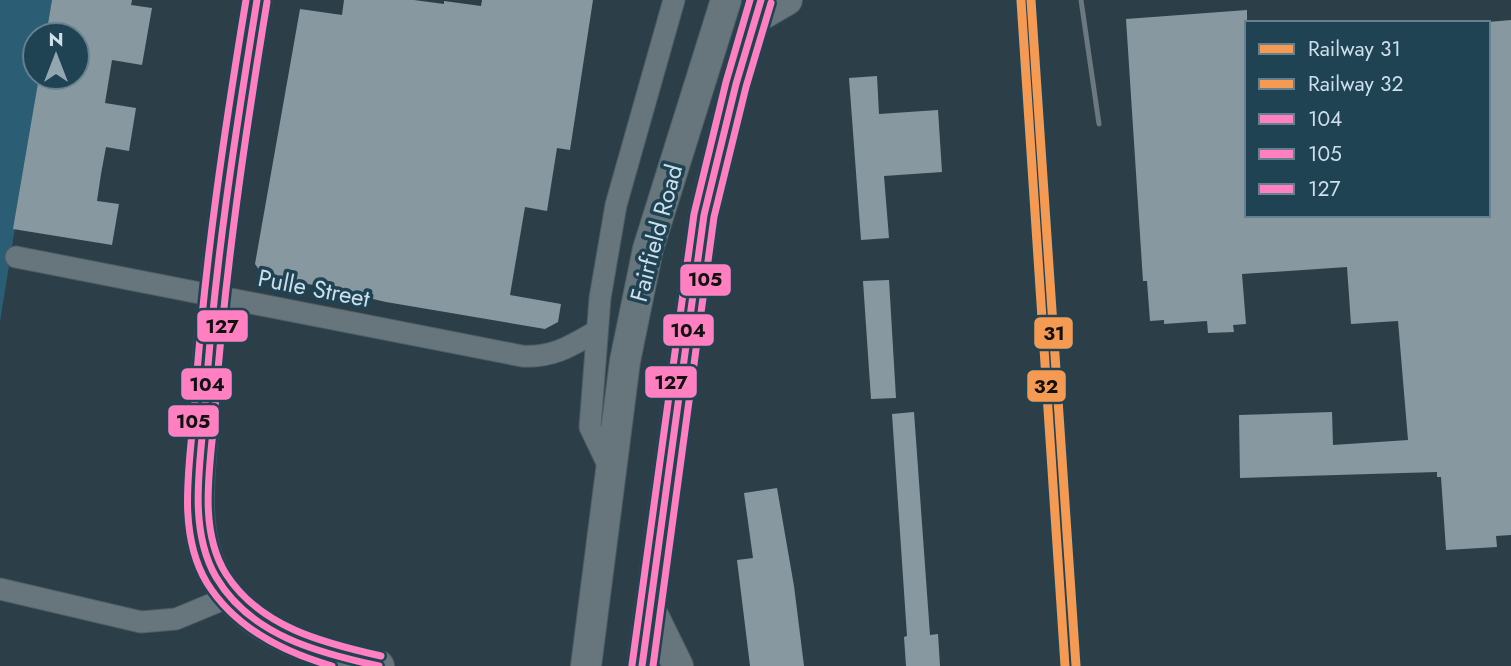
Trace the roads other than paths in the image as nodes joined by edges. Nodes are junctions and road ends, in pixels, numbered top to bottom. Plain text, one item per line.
1 (257, 0) edge
2 (674, 0) edge
3 (726, 0) edge
4 (787, 0) edge
5 (759, 9) edge
6 (16, 257) dead end
7 (212, 294) junction
8 (597, 331) junction
9 (611, 471) junction
10 (0, 589) edge
11 (229, 597) junction
12 (650, 609) junction
13 (302, 656) edge
14 (379, 666) edge
15 (586, 666) edge
16 (642, 666) edge
17 (678, 666) edge

1 - 7 main road
2 - 8 street, Fairfield Road
3 - 9 main road, Fairfield Road
4 - 5 main road
5 - 12 main road, Fairfield Road
6 - 7 street, Pulle Street
7 - 8 street, Pulle Street
7 - 11 main road
8 - 9 street, Fairfield Road
9 - 15 main road, Fairfield Road
10 - 11 street
11 - 13 main road
12 - 16 main road, Fairfield Road
12 - 17 main road
13 - 14 main road

